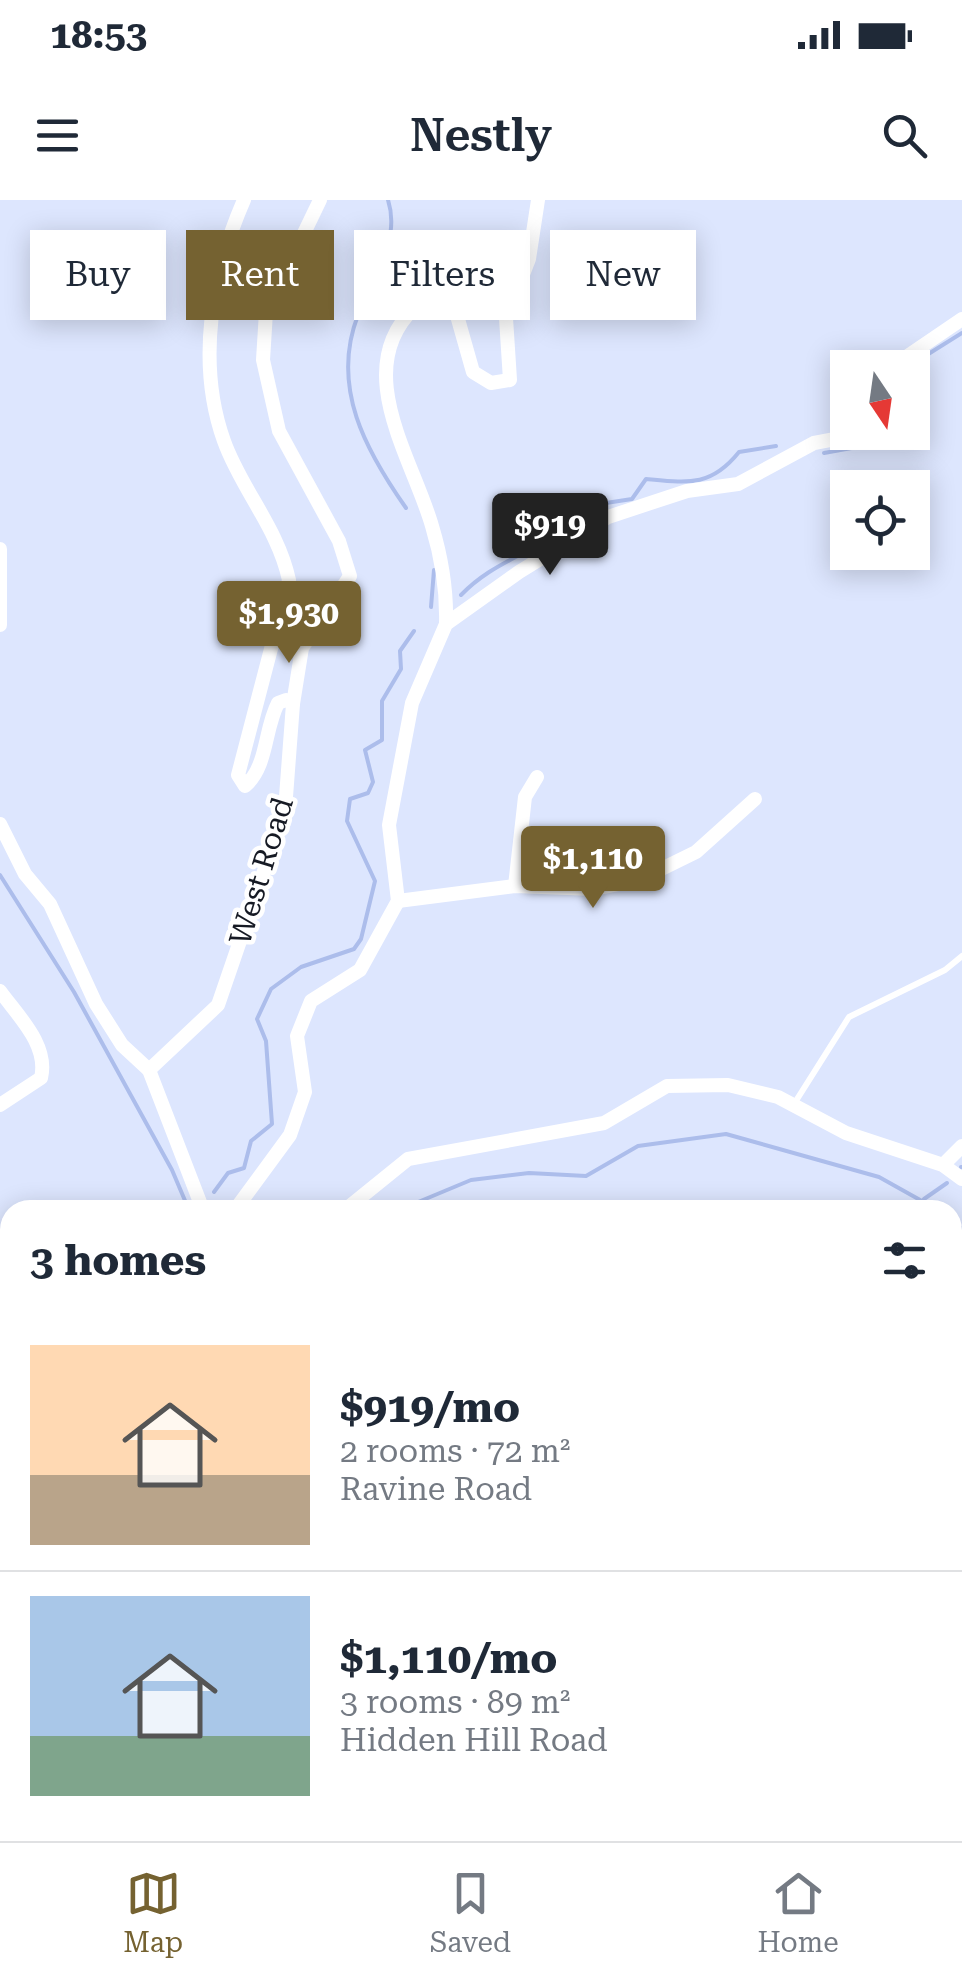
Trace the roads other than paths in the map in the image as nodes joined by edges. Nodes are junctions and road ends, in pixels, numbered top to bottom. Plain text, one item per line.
1 (244, 200) edge
2 (320, 200) edge
3 (538, 200) edge
4 (962, 319) edge
5 (916, 350) edge
6 (830, 440) edge
7 (0, 550) edge
8 (446, 624) junction
9 (0, 625) edge
10 (293, 704) junction
11 (536, 777) dead end
12 (750, 803) dead end
13 (0, 824) edge
14 (515, 886) junction
15 (398, 901) junction
16 (962, 956) edge
17 (0, 991) edge
18 (149, 1070) junction
19 (0, 1105) edge
20 (794, 1105) junction
21 (962, 1146) edge
22 (942, 1165) junction
23 (962, 1178) edge
24 (200, 1200) edge
25 (242, 1200) edge
26 (357, 1200) edge

1 - 10 street, West Road
2 - 10 street
3 - 8 street
4 - 5 street
6 - 8 street
7 - 9 street
8 - 15 street
10 - 18 street, West Road
11 - 14 street
12 - 14 street
13 - 18 street
14 - 15 street
15 - 25 street
16 - 20 lane
17 - 19 street
18 - 24 street
20 - 22 street
20 - 26 street
21 - 22 street
22 - 23 street

